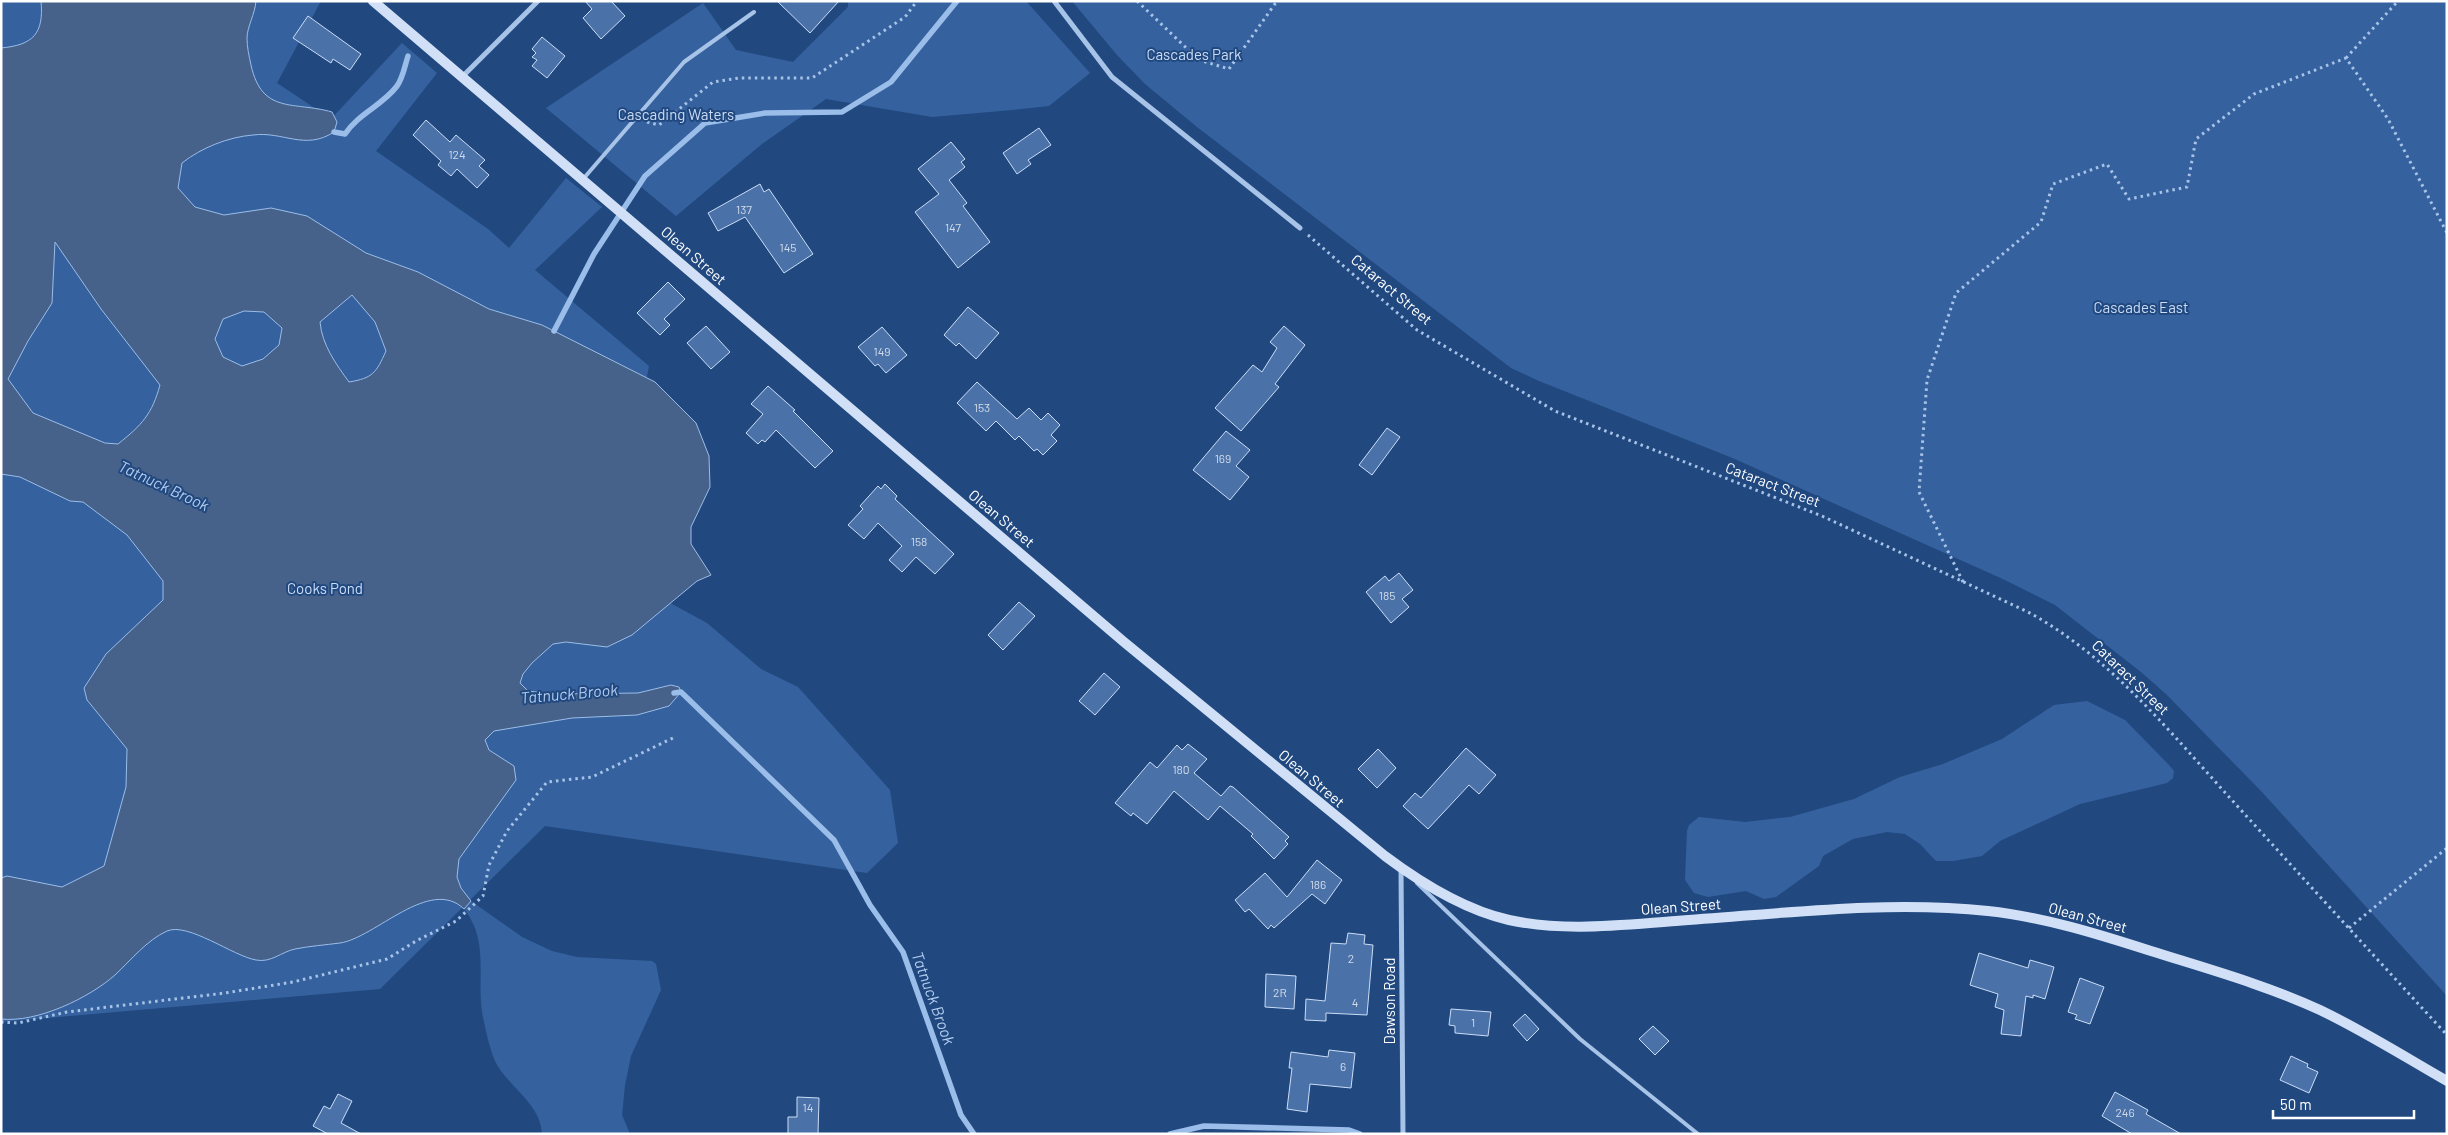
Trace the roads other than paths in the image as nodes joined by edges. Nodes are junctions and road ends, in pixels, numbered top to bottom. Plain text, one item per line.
1 (373, 1) edge
2 (538, 1) edge
3 (1054, 1) edge
4 (754, 12) dead end
5 (462, 77) junction
6 (582, 180) junction
7 (1300, 228) road end
8 (1401, 868) junction
9 (2447, 1081) edge
10 (1403, 1134) edge
11 (1698, 1134) edge

1 - 5 street, Olean Street
2 - 5 street
3 - 7 street
4 - 6 lane
5 - 6 street, Olean Street
6 - 8 street, Olean Street
8 - 9 street, Olean Street
8 - 10 street, Dawson Road
8 - 11 lane

